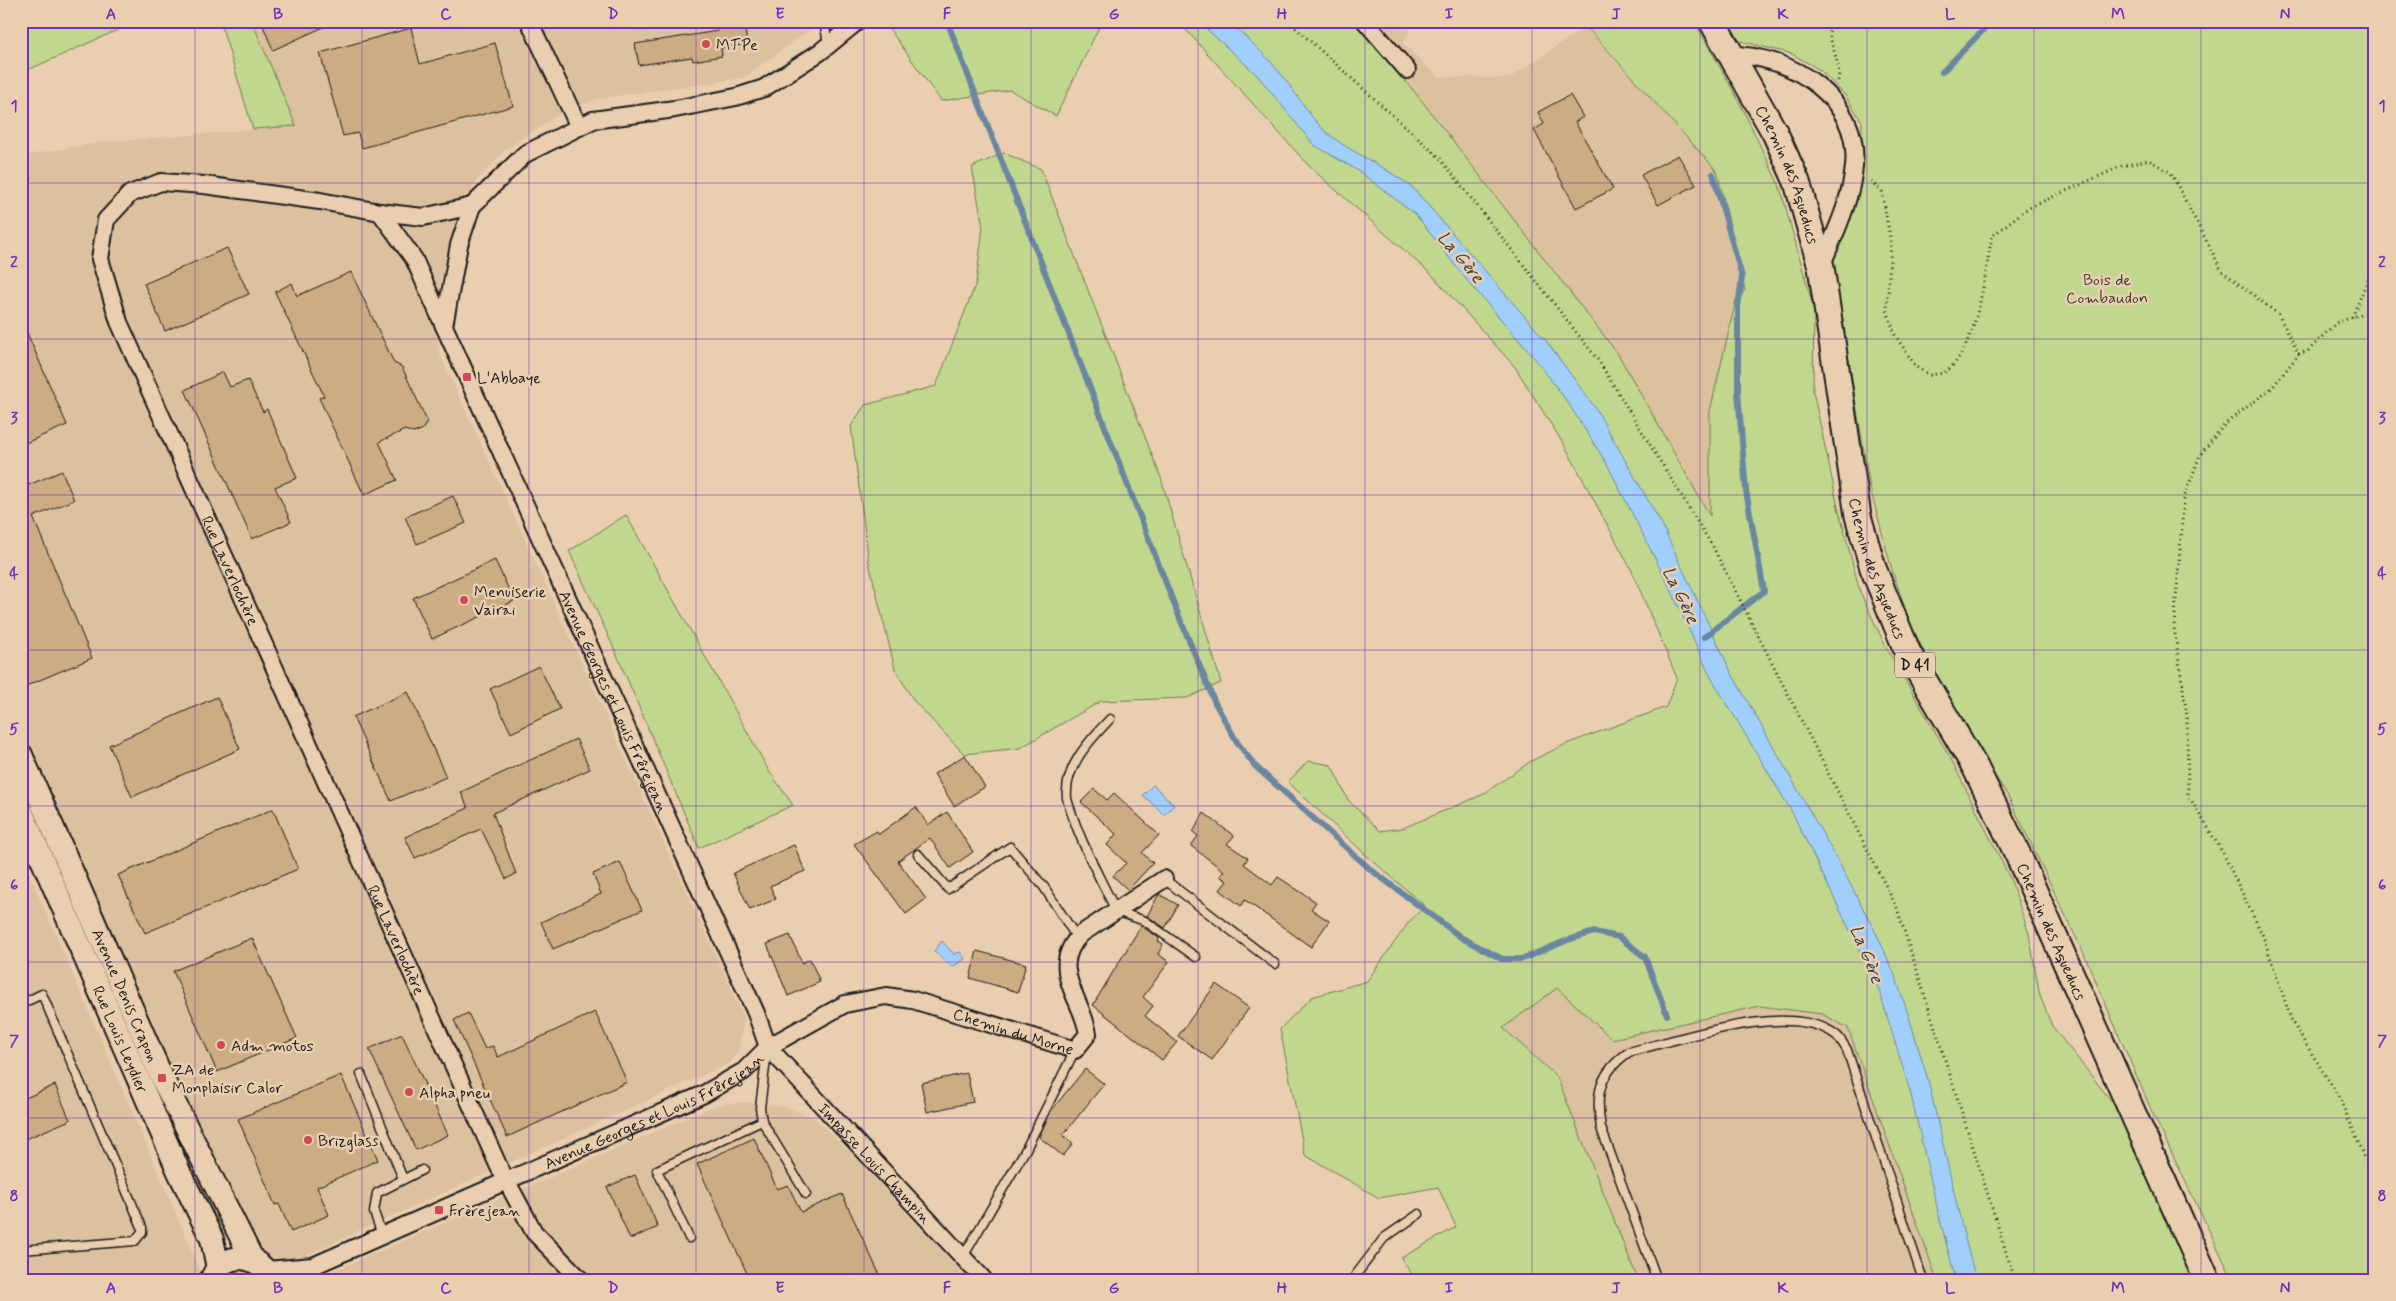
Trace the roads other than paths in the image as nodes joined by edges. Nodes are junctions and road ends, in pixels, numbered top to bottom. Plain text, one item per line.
1 (529, 21) edge
2 (660, 21) edge
3 (824, 21) edge
4 (858, 21) edge
5 (1365, 21) edge
6 (1712, 21) edge
7 (642, 25) dead end
8 (828, 46) junction
9 (1731, 55) junction
10 (1407, 70) dead end
11 (578, 125) junction
12 (472, 206) junction
13 (380, 212) junction
14 (1821, 267) junction
15 (444, 326) junction
16 (1110, 719) dead end
17 (21, 755) edge
18 (21, 811) edge
19 (918, 854) dead end
20 (1164, 879) joint
21 (1116, 911) junction
22 (1077, 938) junction
23 (1196, 957) dead end
24 (1275, 964) dead end
25 (21, 1004) edge
26 (768, 1047) junction
27 (1075, 1050) junction
28 (361, 1074) dead end
29 (762, 1121) junction
30 (422, 1170) dead end
31 (404, 1179) junction
32 (506, 1180) junction
33 (806, 1194) dead end
34 (1419, 1214) dead end
35 (382, 1235) junction
36 (689, 1238) dead end
37 (21, 1250) edge
38 (963, 1257) junction
39 (313, 1266) junction
40 (264, 1270) edge
41 (215, 1274) edge
42 (1353, 1278) edge
43 (301, 1280) edge
44 (581, 1280) edge
45 (984, 1280) edge
46 (1363, 1280) edge
47 (1657, 1280) edge
48 (1923, 1280) edge
49 (2207, 1280) edge

1 - 11 street
2 - 7 lane
3 - 8 lane
4 - 8 street
5 - 10 street
6 - 9 main road, Chemin des Aqueducs / D 41
8 - 11 street
9 - 14 main road, Chemin des Aqueducs / D 41
9 - 14 street
11 - 12 street
12 - 13 street, Rue Laverlochère
12 - 15 street
13 - 15 street
13 - 32 street, Rue Laverlochère
14 - 49 main road, Chemin des Aqueducs / D 41
15 - 26 street, Avenue Georges et Louis Frêrejean
16 - 21 lane
17 - 40 main road, Avenue Denis Crapon
18 - 41 main road, Rue Louis Leydier
19 - 22 lane
20 - 21 street, Chemin du Morne
20 - 24 lane
21 - 22 street, Chemin du Morne
21 - 23 lane
22 - 27 street, Chemin du Morne
25 - 37 lane
26 - 27 street, Chemin du Morne
26 - 29 lane
26 - 32 street, Avenue Georges et Louis Frêrejean
26 - 38 street, Impasse Louis Champin
27 - 38 lane
28 - 31 lane
29 - 33 lane
29 - 36 lane
30 - 31 lane
31 - 35 lane
32 - 35 street, Avenue Georges et Louis Frêrejean
32 - 44 street, Rue Laverlochère
34 - 42 lane
35 - 39 street, Avenue Georges et Louis Frêrejean
38 - 45 street, Impasse Louis Champin
39 - 40 street, Avenue Georges et Louis Frêrejean
39 - 43 street, Avenue Georges et Louis Frêrejean
40 - 41 main road
42 - 46 lane
47 - 48 lane

